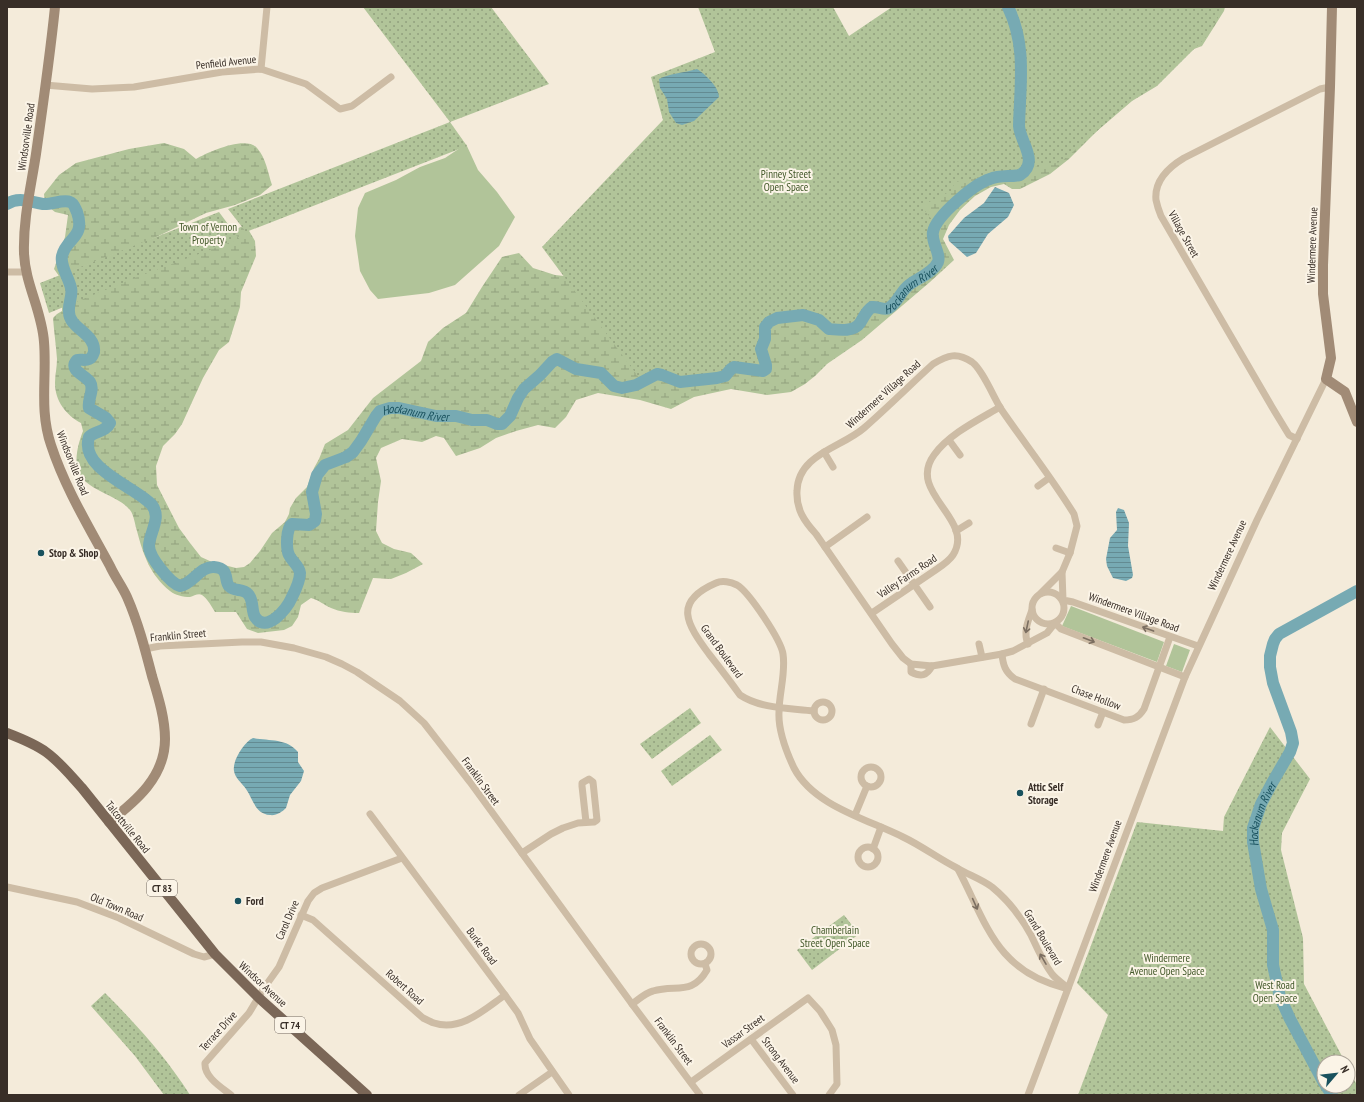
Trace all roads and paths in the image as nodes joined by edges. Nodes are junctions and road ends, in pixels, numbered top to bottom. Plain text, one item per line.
1 (55, 7) edge
2 (267, 7) edge
3 (1332, 7) edge
4 (261, 69) junction
5 (391, 77) dead end
6 (45, 85) junction
7 (1330, 87) junction
8 (7, 272) edge
9 (26, 272) junction
10 (1326, 379) junction
11 (1000, 408) junction
12 (1357, 422) edge
13 (1297, 439) junction
14 (949, 440) junction
15 (824, 452) junction
16 (960, 455) dead end
17 (833, 467) dead end
18 (1049, 478) junction
19 (1038, 486) dead end
20 (867, 517) dead end
21 (969, 523) dead end
22 (956, 531) junction
23 (825, 547) junction
24 (1056, 548) dead end
25 (1070, 553) junction
26 (898, 560) dead end
27 (1062, 572) junction
28 (914, 584) junction
29 (1042, 593) junction
30 (1063, 600) junction
31 (930, 607) dead end
32 (1032, 610) junction
33 (872, 613) junction
34 (1055, 623) junction
35 (1170, 637) junction
36 (979, 644) dead end
37 (1028, 644) junction
38 (1198, 646) junction
39 (145, 649) junction
40 (1002, 654) junction
41 (982, 657) junction
42 (911, 664) junction
43 (932, 666) junction
44 (1160, 667) junction
45 (1184, 677) junction
46 (1044, 689) junction
47 (779, 706) junction
48 (814, 711) dead end
49 (1103, 712) junction
50 (1031, 724) dead end
51 (1098, 725) dead end
52 (7, 733) edge
53 (867, 786) dead end
54 (370, 814) dead end
55 (855, 815) junction
56 (109, 822) junction
57 (586, 822) junction
58 (881, 827) junction
59 (873, 849) dead end
60 (522, 853) junction
61 (402, 858) junction
62 (958, 869) junction
63 (7, 887) edge
64 (301, 915) junction
65 (215, 954) junction
66 (705, 964) dead end
67 (1068, 988) junction
68 (505, 995) junction
69 (259, 998) junction
70 (632, 1004) junction
71 (751, 1039) junction
72 (552, 1072) junction
73 (691, 1082) junction
74 (231, 1095) edge
75 (367, 1095) edge
76 (518, 1095) edge
77 (569, 1095) edge
78 (700, 1095) edge
79 (793, 1095) edge
80 (829, 1095) edge
81 (1028, 1095) edge

1 - 6 main road, Windsorville Road
2 - 4 street
3 - 7 main road, Windermere Avenue
4 - 5 street, Penfield Avenue
4 - 6 street, Penfield Avenue
6 - 9 main road, Windsorville Road
7 - 10 main road, Windermere Avenue
7 - 13 street, Village Street
8 - 9 street
9 - 39 main road, Windsorville Road
10 - 12 main road
10 - 13 street, Windermere Avenue
11 - 14 street
11 - 15 street, Windermere Village Road
11 - 18 street, Windermere Village Road
13 - 38 street, Windermere Avenue
14 - 16 street
14 - 22 street
15 - 17 street
15 - 23 street, Windermere Village Road
18 - 19 street
18 - 25 street, Windermere Village Road
20 - 23 street
21 - 22 street
22 - 28 street, Valley Farms Road
23 - 33 street, Windermere Village Road
24 - 25 street
25 - 27 street, Windermere Village Road
26 - 28 street
27 - 29 street, Windermere Village Road
27 - 30 street, Windermere Village Road
28 - 31 street
28 - 33 street, Valley Farms Road
29 - 30 street, Windermere Village Road
29 - 32 street, Windermere Village Road
30 - 34 street, Windermere Village Road
35 -> 30 street, Windermere Village Road
32 - 34 street
32 -> 37 street, Windermere Village Road
33 - 42 street, Windermere Village Road
34 - 37 street, Windermere Village Road
34 -> 44 street
35 - 38 street, Windermere Village Road
35 - 44 street, Chase Hollow
36 - 41 street
37 - 40 street, Windermere Village Road
38 - 45 street, Windermere Avenue
39 - 56 main road, Windsorville Road
39 - 60 street, Franklin Street
40 - 41 street, Windermere Village Road
40 - 46 street, Chase Hollow
41 - 43 street, Windermere Village Road
42 - 43 street, Windermere Village Road
42 - 43 street, Windermere Village Road
44 - 45 street
44 - 49 street, Chase Hollow
45 - 67 street, Windermere Avenue
46 - 49 street, Chase Hollow
46 - 50 street
47 - 47 street, Grand Boulevard
47 - 48 street
47 - 55 street, Grand Boulevard
49 - 51 street
52 - 56 main road, Talcottville Road / CT 83
53 - 55 street
54 - 61 street, Burke Road
55 - 58 street, Grand Boulevard
56 - 65 main road, Talcottville Road / CT 83
57 - 57 street
57 - 60 street
58 - 59 street
58 - 62 street, Grand Boulevard
60 - 70 street, Franklin Street
61 - 64 street, Carol Drive
61 - 68 street, Burke Road
67 -> 62 street, Grand Boulevard
62 -> 67 street, Grand Boulevard
63 - 65 street, Old Town Road
64 - 68 street, Robert Road
64 - 69 street, Carol Drive
65 - 69 main road, Windsor Avenue / CT 74
66 - 70 street
67 - 81 street, Windermere Avenue
68 - 72 street, Burke Road
69 - 74 street, Terrace Drive
69 - 75 main road, Windsor Avenue / CT 74
70 - 73 street, Franklin Street
71 - 73 street, Vassar Street
71 - 79 street, Strong Avenue
71 - 80 street, Vassar Street
72 - 76 street
72 - 77 street, Burke Road
73 - 78 street, Franklin Street

